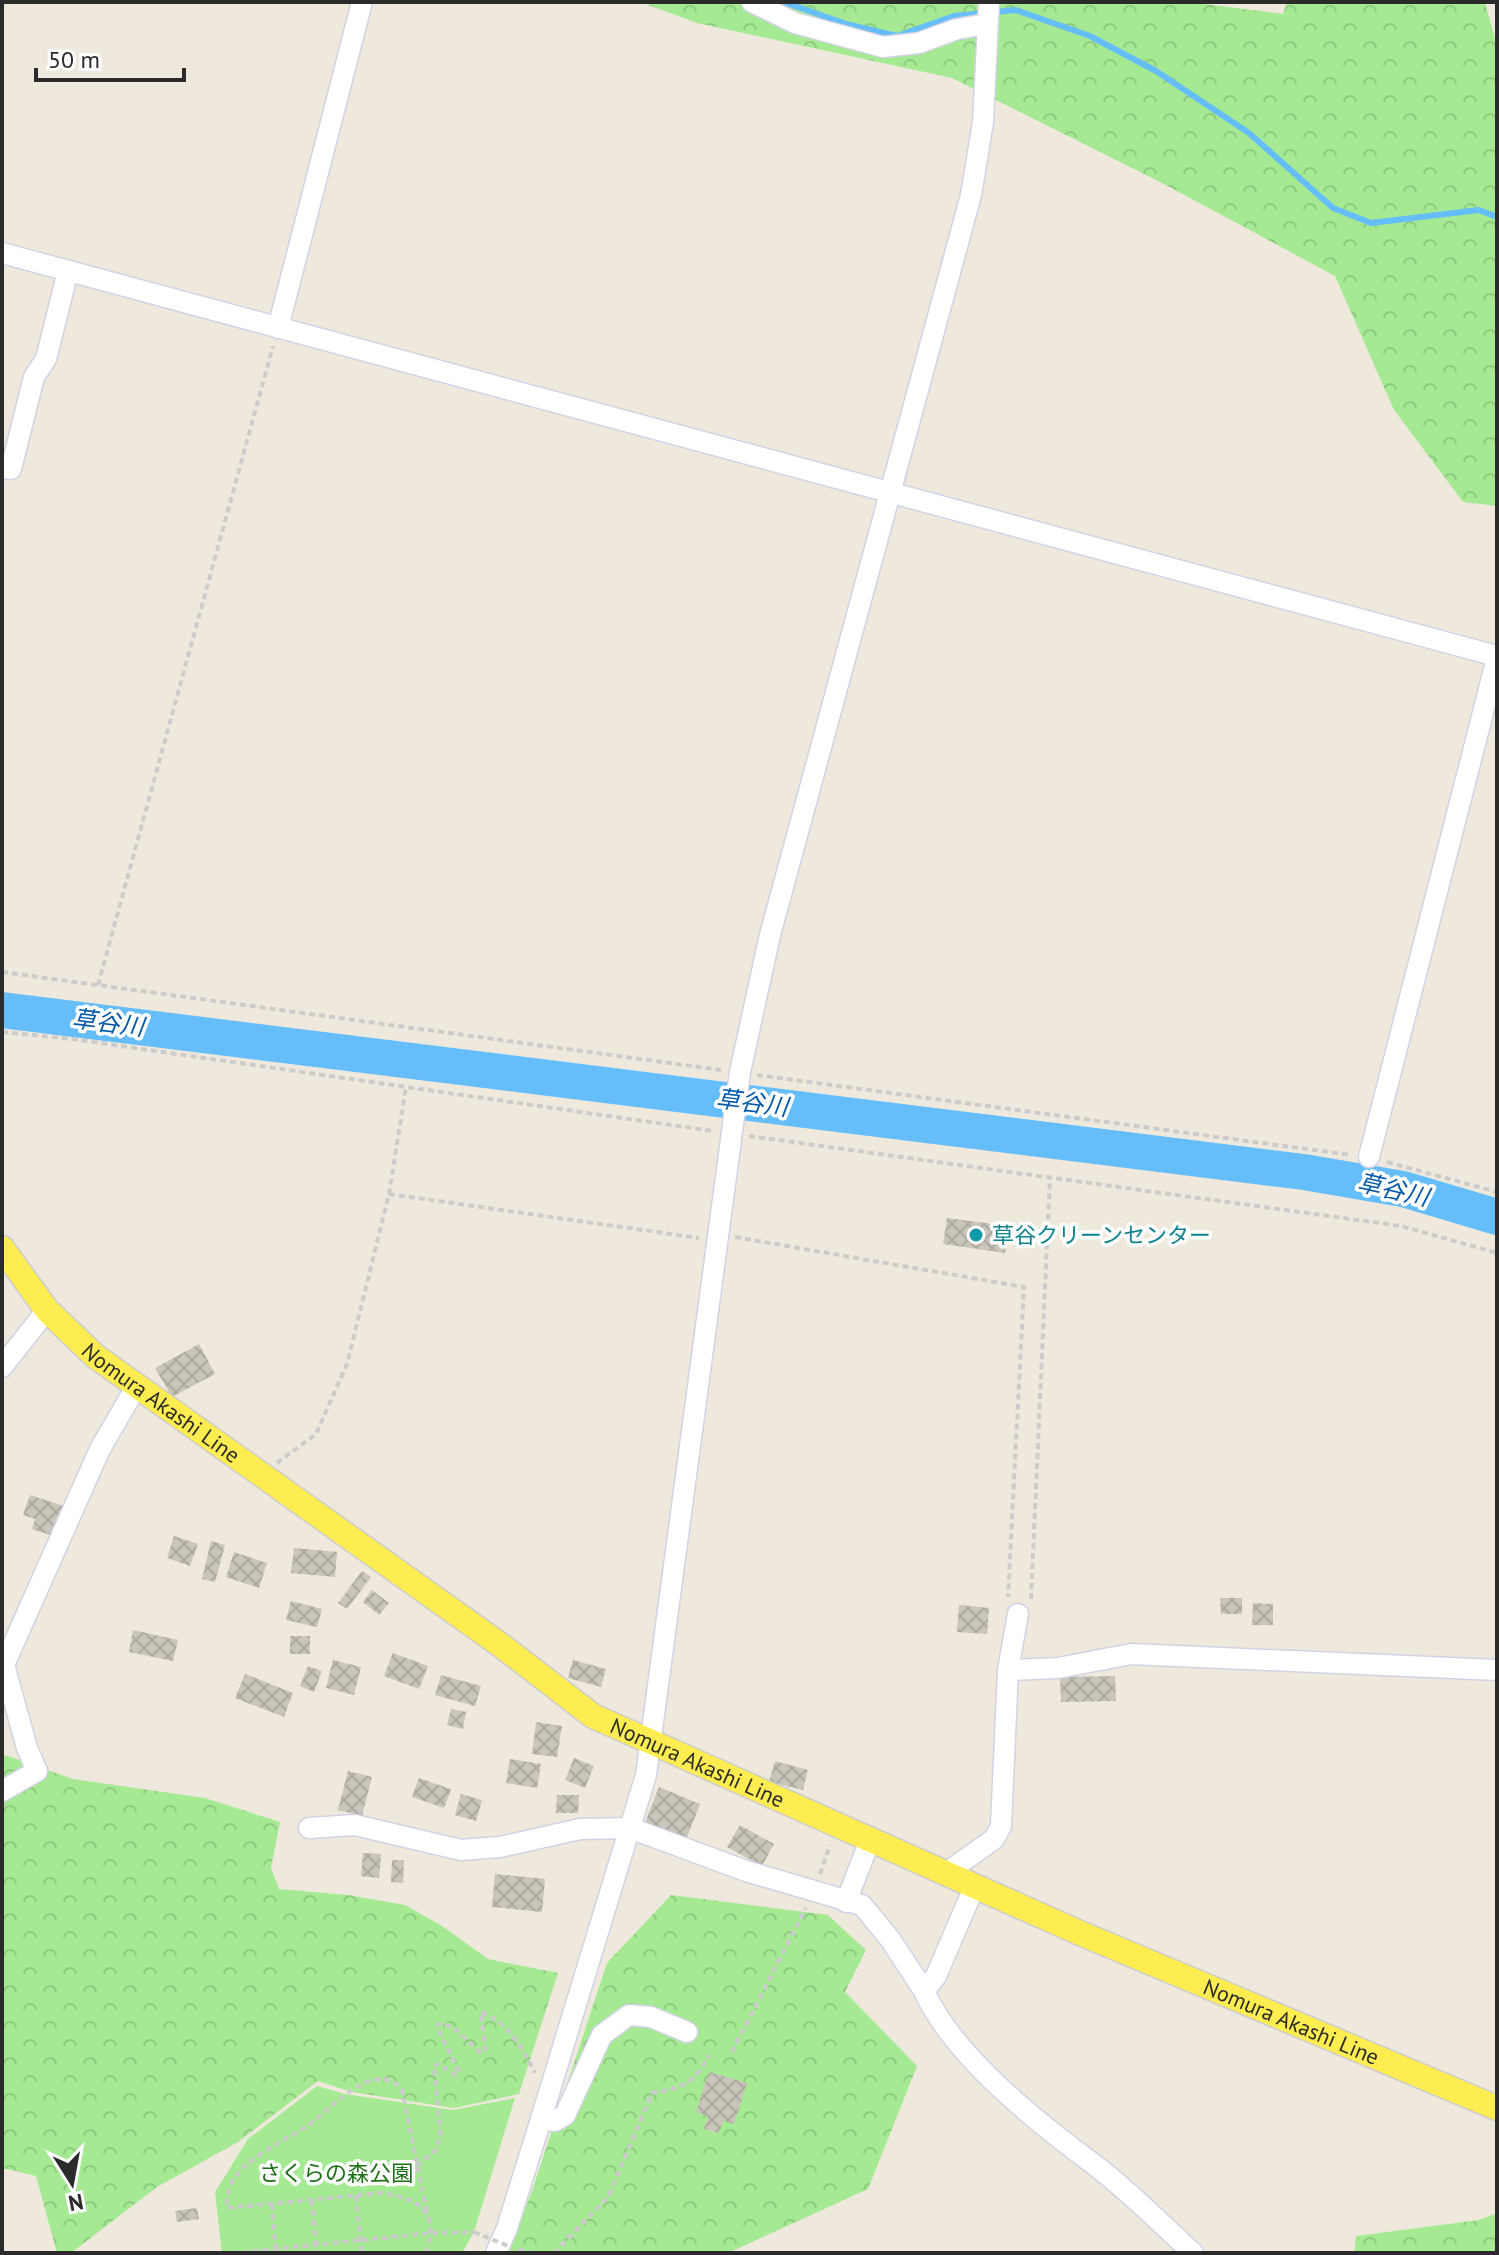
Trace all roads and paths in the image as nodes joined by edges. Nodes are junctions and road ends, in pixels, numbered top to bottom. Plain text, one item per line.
1 (362, 2) edge
2 (752, 2) edge
3 (989, 2) edge
4 (987, 24) junction
5 (2, 253) edge
6 (68, 271) junction
7 (278, 328) junction
8 (2, 468) edge
9 (889, 493) junction
10 (1497, 657) edge
11 (2, 972) edge
12 (98, 985) junction
13 (2, 1032) edge
14 (740, 1072) junction
15 (406, 1087) junction
16 (732, 1134) junction
17 (1369, 1157) junction
18 (1050, 1177) junction
19 (1497, 1192) edge
20 (389, 1194) junction
21 (717, 1237) junction
22 (2, 1248) edge
23 (1497, 1253) edge
24 (47, 1310) junction
25 (2, 1367) edge
26 (136, 1387) junction
27 (252, 1468) junction
28 (1018, 1614) junction
29 (1008, 1670) junction
30 (1497, 1670) edge
31 (651, 1743) junction
32 (2, 1791) edge
33 (837, 1825) junction
34 (309, 1828) dead end
35 (630, 1828) junction
36 (870, 1840) junction
37 (946, 1873) junction
38 (975, 1885) junction
39 (814, 1892) junction
40 (846, 1902) junction
41 (924, 1991) junction
42 (687, 2032) dead end
43 (732, 2052) dead end
44 (709, 2055) dead end
45 (539, 2081) dead end
46 (1497, 2108) edge
47 (541, 2119) junction
48 (417, 2166) junction
49 (356, 2195) junction
50 (312, 2198) junction
51 (272, 2204) dead end
52 (428, 2217) junction
53 (494, 2228) dead end
54 (433, 2233) junction
55 (497, 2246) edge
56 (233, 2253) edge
57 (276, 2253) edge
58 (317, 2253) edge
59 (362, 2253) edge
60 (426, 2253) edge
61 (554, 2253) edge
62 (1193, 2253) edge

1 - 7 street
2 - 4 street
3 - 4 street
4 - 9 street
5 - 6 street
6 - 7 street
6 - 8 street
7 - 9 street
7 - 12 path
9 - 10 street
9 - 14 street
10 - 17 street
11 - 12 path
12 - 14 path
13 - 15 path
14 - 16 street
14 - 17 path
15 - 16 path
15 - 20 path
16 - 18 path
16 - 21 street
17 - 19 path
18 - 23 path
18 - 28 path
20 - 21 path
20 - 27 path
21 - 28 path
21 - 31 street
22 - 24 main road, Nomura Akashi Line
24 - 25 street
24 - 26 main road, Nomura Akashi Line
26 - 27 main road, Nomura Akashi Line
26 - 32 street
27 - 31 main road, Nomura Akashi Line
28 - 29 street
29 - 30 street
29 - 37 street
31 - 33 main road, Nomura Akashi Line
31 - 35 street
33 - 36 main road, Nomura Akashi Line
33 - 39 path
34 - 35 street
35 - 39 street
35 - 47 street
36 - 37 main road, Nomura Akashi Line
36 - 40 street
37 - 38 main road, Nomura Akashi Line
38 - 41 street
38 - 46 main road, Nomura Akashi Line
39 - 40 street
39 - 43 path
40 - 41 street
41 - 62 street
42 - 47 street
44 - 61 path
45 - 48 path
47 - 55 street
48 - 50 path
48 - 52 path
49 - 50 path
49 - 52 path
49 - 59 path
50 - 58 path
51 - 57 path
52 - 54 path
53 - 55 path
54 - 55 path, bridge
54 - 56 path
54 - 60 path

